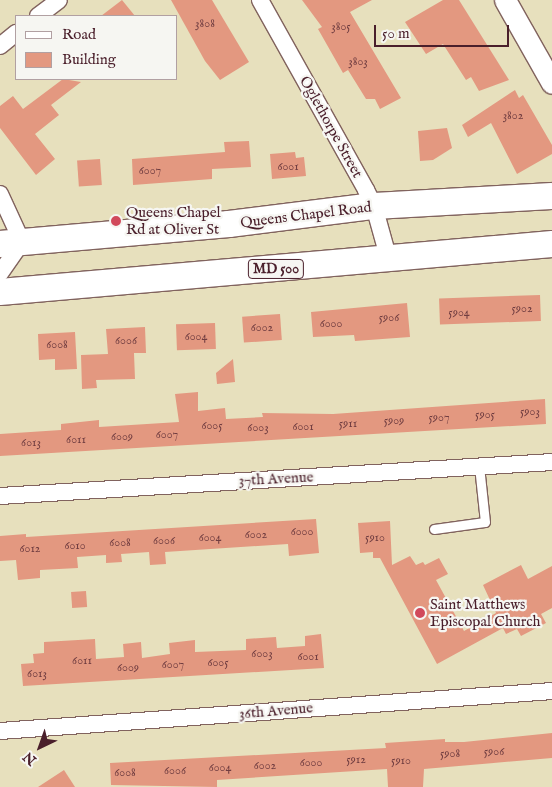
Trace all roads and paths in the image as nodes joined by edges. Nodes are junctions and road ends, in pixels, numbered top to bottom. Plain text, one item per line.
1 (59, 0) edge
2 (260, 0) edge
3 (505, 0) edge
4 (39, 15) edge
5 (15, 34) edge
6 (0, 46) edge
7 (552, 83) edge
8 (0, 194) edge
9 (552, 196) edge
10 (374, 206) junction
11 (11, 243) edge
12 (552, 244) edge
13 (389, 260) junction
14 (0, 273) edge
15 (0, 292) edge
16 (552, 462) edge
17 (479, 466) junction
18 (0, 496) edge
19 (434, 529) dead end
20 (552, 692) edge
21 (0, 731) edge

1 - 4 street
2 - 10 street, Oglethorpe Street
3 - 7 street
5 - 6 street
8 - 11 street
9 - 10 main road, Queens Chapel Road
10 - 11 main road, Queens Chapel Road
10 - 13 street, Oglethorpe Street
11 - 14 street
12 - 13 main road, MD 500
13 - 15 main road, MD 500
16 - 17 street, 37th Avenue
17 - 18 street, 37th Avenue
17 - 19 lane
20 - 21 street, 36th Avenue

